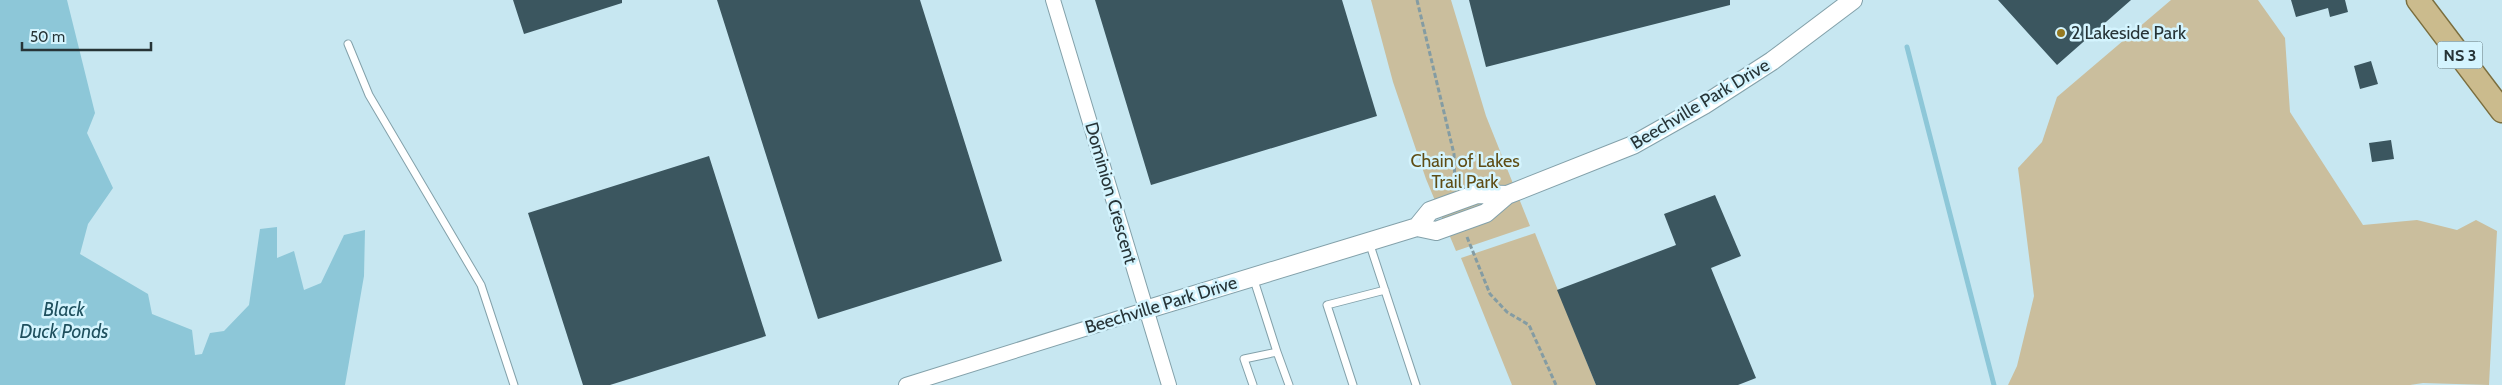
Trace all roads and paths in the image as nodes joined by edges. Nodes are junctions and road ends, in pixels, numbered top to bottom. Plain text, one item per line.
1 (1054, 0) edge
2 (1417, 0) edge
3 (1853, 0) edge
4 (2418, 0) edge
5 (348, 44) dead end
6 (2500, 102) edge
7 (1507, 195) junction
8 (1455, 202) junction
9 (1462, 222) junction
10 (1417, 227) junction
11 (1369, 242) junction
12 (1253, 277) junction
13 (1385, 290) junction
14 (1145, 310) junction
15 (1277, 352) junction
16 (514, 385) edge
17 (906, 385) edge
18 (1169, 385) edge
19 (1253, 385) edge
20 (1289, 385) edge
21 (1353, 385) edge
22 (1416, 385) edge
23 (1556, 385) edge

1 - 14 street, Dominion Crescent
2 - 8 path
3 - 7 street, Beechville Park Drive
4 - 6 main road, NS 3
5 - 16 lane
7 - 8 street, Beechville Park Drive
7 - 9 street, Beechville Park Drive
8 - 10 street, Beechville Park Drive
9 - 10 street, Beechville Park Drive
9 - 23 path
10 - 11 street, Beechville Park Drive
11 - 12 street, Beechville Park Drive
11 - 13 lane
12 - 14 street, Beechville Park Drive
12 - 15 lane
13 - 21 lane
13 - 22 lane
14 - 17 street, Beechville Park Drive
14 - 18 street, Dominion Crescent
15 - 19 lane
15 - 20 lane

